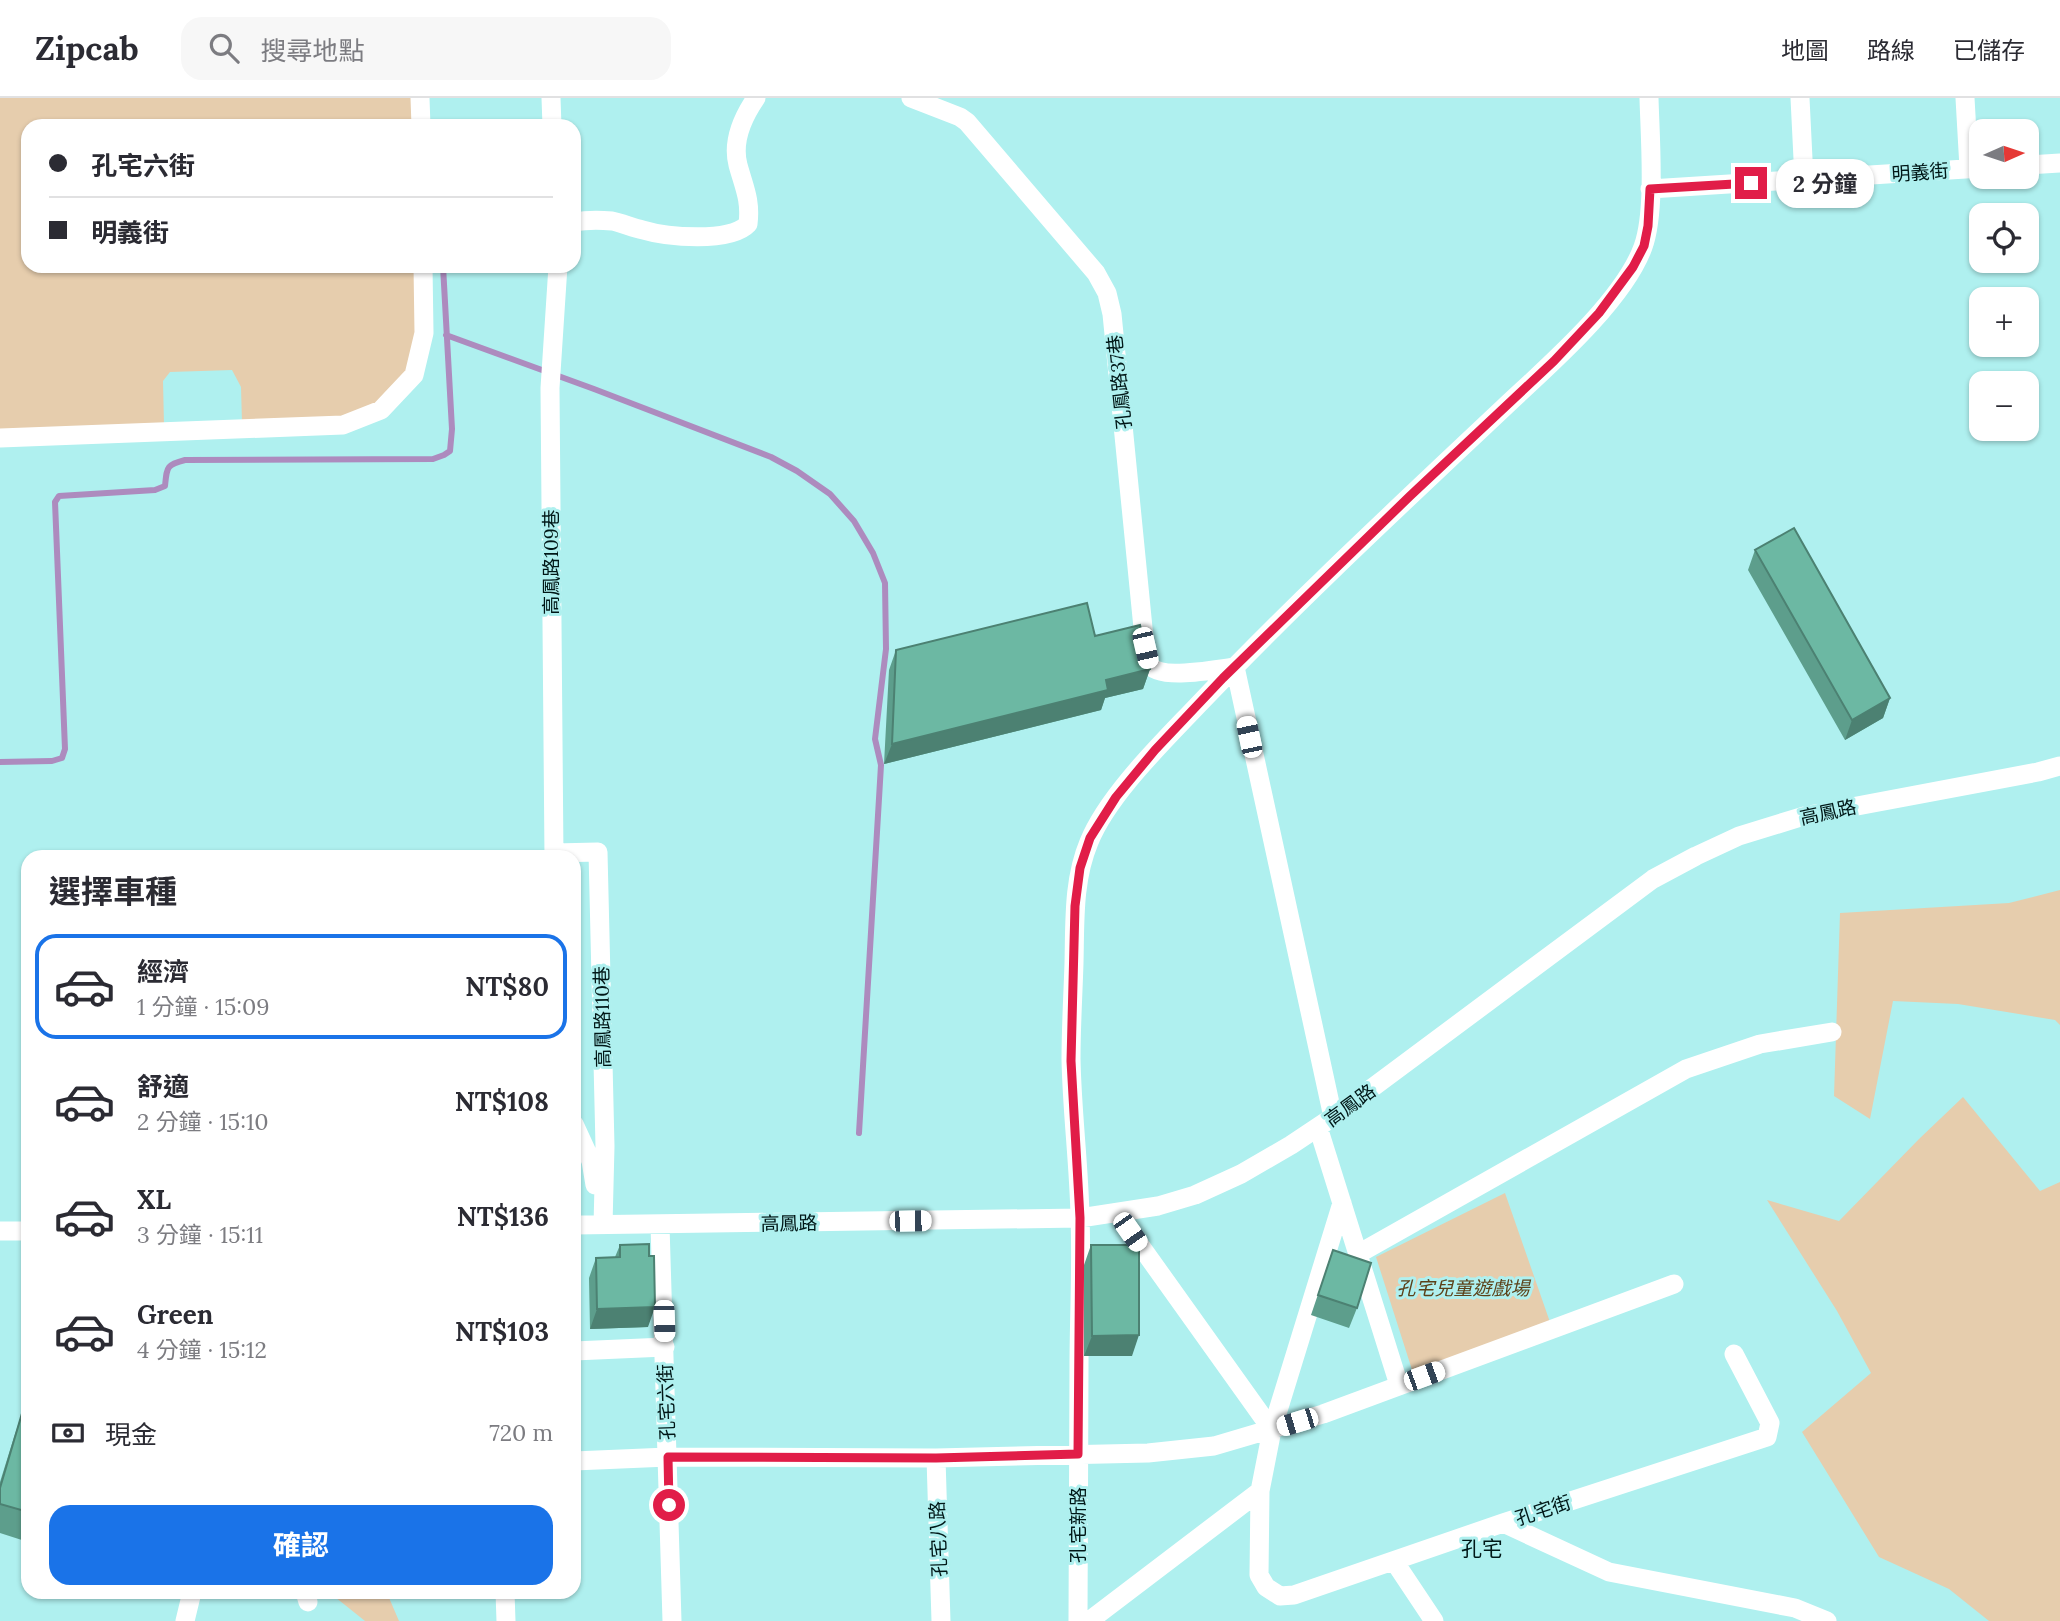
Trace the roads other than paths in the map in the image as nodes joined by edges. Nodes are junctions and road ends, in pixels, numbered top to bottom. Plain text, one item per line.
1 (420, 98) edge
2 (551, 98) edge
3 (756, 98) edge
4 (911, 98) edge
5 (1649, 98) edge
6 (1800, 98) edge
7 (1965, 98) edge
8 (421, 119) edge
9 (552, 119) edge
10 (1969, 126) edge
11 (2060, 163) edge
12 (2039, 164) edge
13 (1969, 168) edge
14 (1804, 179) junction
15 (1650, 189) junction
16 (581, 221) edge
17 (423, 273) edge
18 (558, 273) edge
19 (0, 438) edge
20 (1235, 667) junction
21 (2060, 766) edge
22 (554, 850) edge
23 (581, 853) edge
24 (1832, 1032) dead end
25 (1326, 1122) junction
26 (581, 1139) edge
27 (1342, 1203) junction
28 (1117, 1213) junction
29 (1080, 1218) junction
30 (603, 1224) junction
31 (581, 1225) edge
32 (660, 1225) junction
33 (21, 1231) edge
34 (0, 1232) edge
35 (1358, 1254) junction
36 (1674, 1284) dead end
37 (665, 1347) junction
38 (581, 1352) edge
39 (1734, 1354) dead end
40 (1399, 1385) junction
41 (1272, 1430) junction
42 (1078, 1454) junction
43 (668, 1457) junction
44 (936, 1458) junction
45 (581, 1461) edge
46 (1260, 1492) junction
47 (1503, 1523) junction
48 (1394, 1561) junction
49 (190, 1599) edge
50 (505, 1599) edge
51 (185, 1621) edge
52 (506, 1621) edge
53 (672, 1621) edge
54 (941, 1621) edge
55 (1079, 1621) edge
56 (1089, 1621) edge
57 (1434, 1621) edge
58 (1827, 1621) edge

1 - 8 street
2 - 9 street
3 - 16 street
4 - 20 street, 孔鳳路37巷
5 - 15 street, 孔宅新路
6 - 14 street
7 - 10 street
11 - 12 street
13 - 14 street, 明義街
14 - 15 street, 明義街
15 - 20 street, 孔宅新路
17 - 19 street
18 - 22 street, 高鳳路109巷
20 - 25 street
20 - 29 street, 孔宅新路
21 - 25 street, 高鳳路
23 - 30 street, 高鳳路110巷
24 - 35 street
25 - 27 street
25 - 28 street, 高鳳路
26 - 30 street
27 - 35 street
27 - 41 street, 孔宅街
28 - 29 street, 高鳳路
28 - 41 street
29 - 32 street, 高鳳路
29 - 42 street, 孔宅新路
30 - 31 street, 高鳳路
30 - 32 street, 高鳳路
32 - 37 street, 孔宅六街
33 - 34 street
35 - 40 street
36 - 40 street
37 - 38 street
37 - 43 street, 孔宅六街
39 - 47 street, 孔宅街
40 - 41 street
41 - 42 street
41 - 46 street, 孔宅街
42 - 44 street
42 - 55 street, 孔宅新路
43 - 44 street
43 - 45 street
43 - 53 street, 孔宅六街
44 - 54 street, 孔宅八路
46 - 48 street, 孔宅街
46 - 56 street
47 - 48 street, 孔宅街
47 - 58 street
48 - 57 street
49 - 51 street
50 - 52 street

